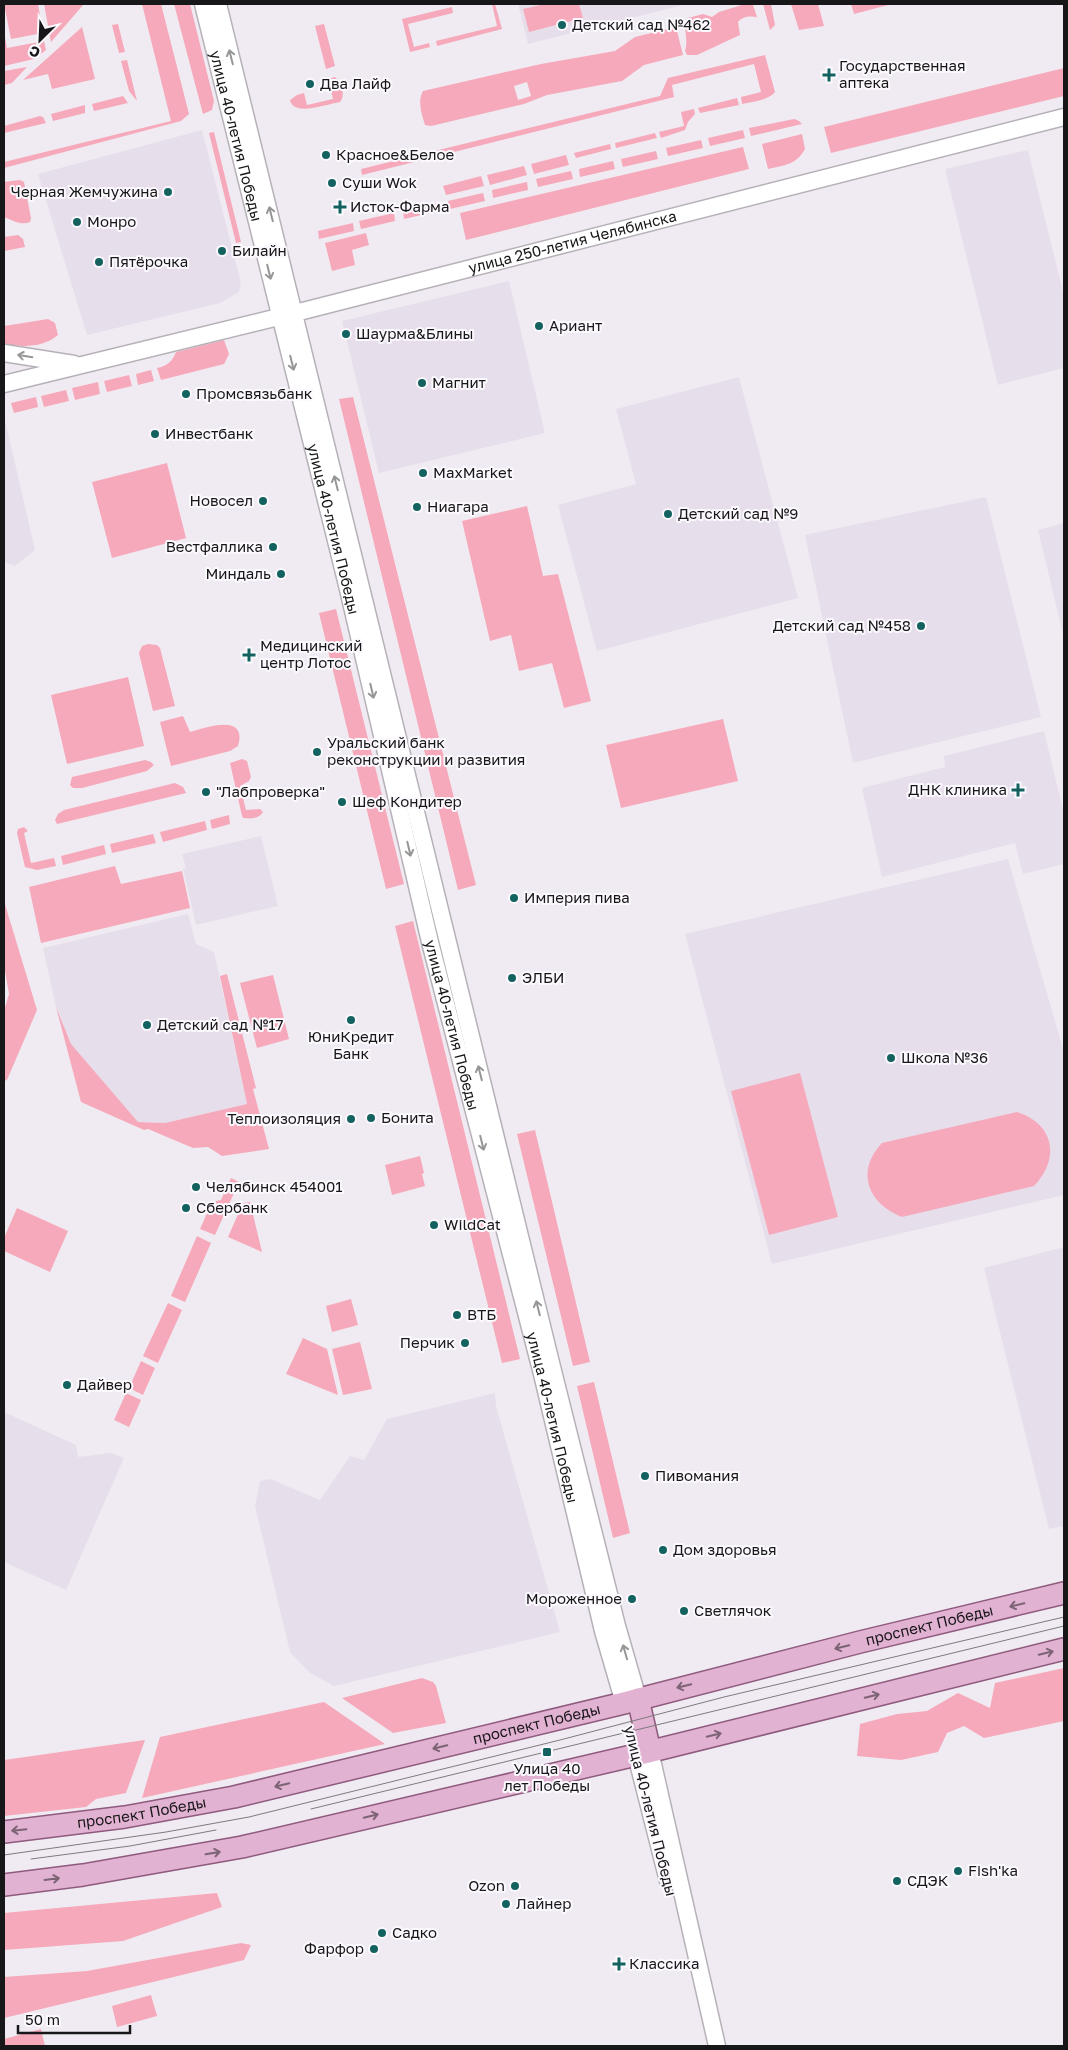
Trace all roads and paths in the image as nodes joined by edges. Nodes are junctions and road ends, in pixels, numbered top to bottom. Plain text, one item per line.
1 (202, 4) edge
2 (218, 4) edge
3 (1064, 117) edge
4 (288, 314) junction
5 (4, 353) edge
6 (81, 365) junction
7 (4, 384) edge
8 (1064, 1593) edge
9 (1064, 1649) edge
10 (631, 1701) junction
11 (643, 1753) junction
12 (4, 1832) edge
13 (4, 1885) edge
14 (708, 2046) edge
15 (717, 2046) edge

1 -> 4 street, улица 40-летия Победы
4 -> 2 street, улица 40-летия Победы
3 - 4 street, улица 250-летия Челябинска
4 - 6 street, улица 250-летия Челябинска
4 - 10 street, улица 40-летия Победы
6 -> 5 street, улица 250-летия Челябинска
6 - 7 street, улица 250-летия Челябинска
8 -> 10 main road, проспект Победы
11 -> 9 main road
10 - 11 main road, улица 40-летия Победы
10 -> 12 main road, проспект Победы
13 -> 11 main road
11 - 14 street, улица 40-летия Победы
11 - 15 street, улица 40-летия Победы

